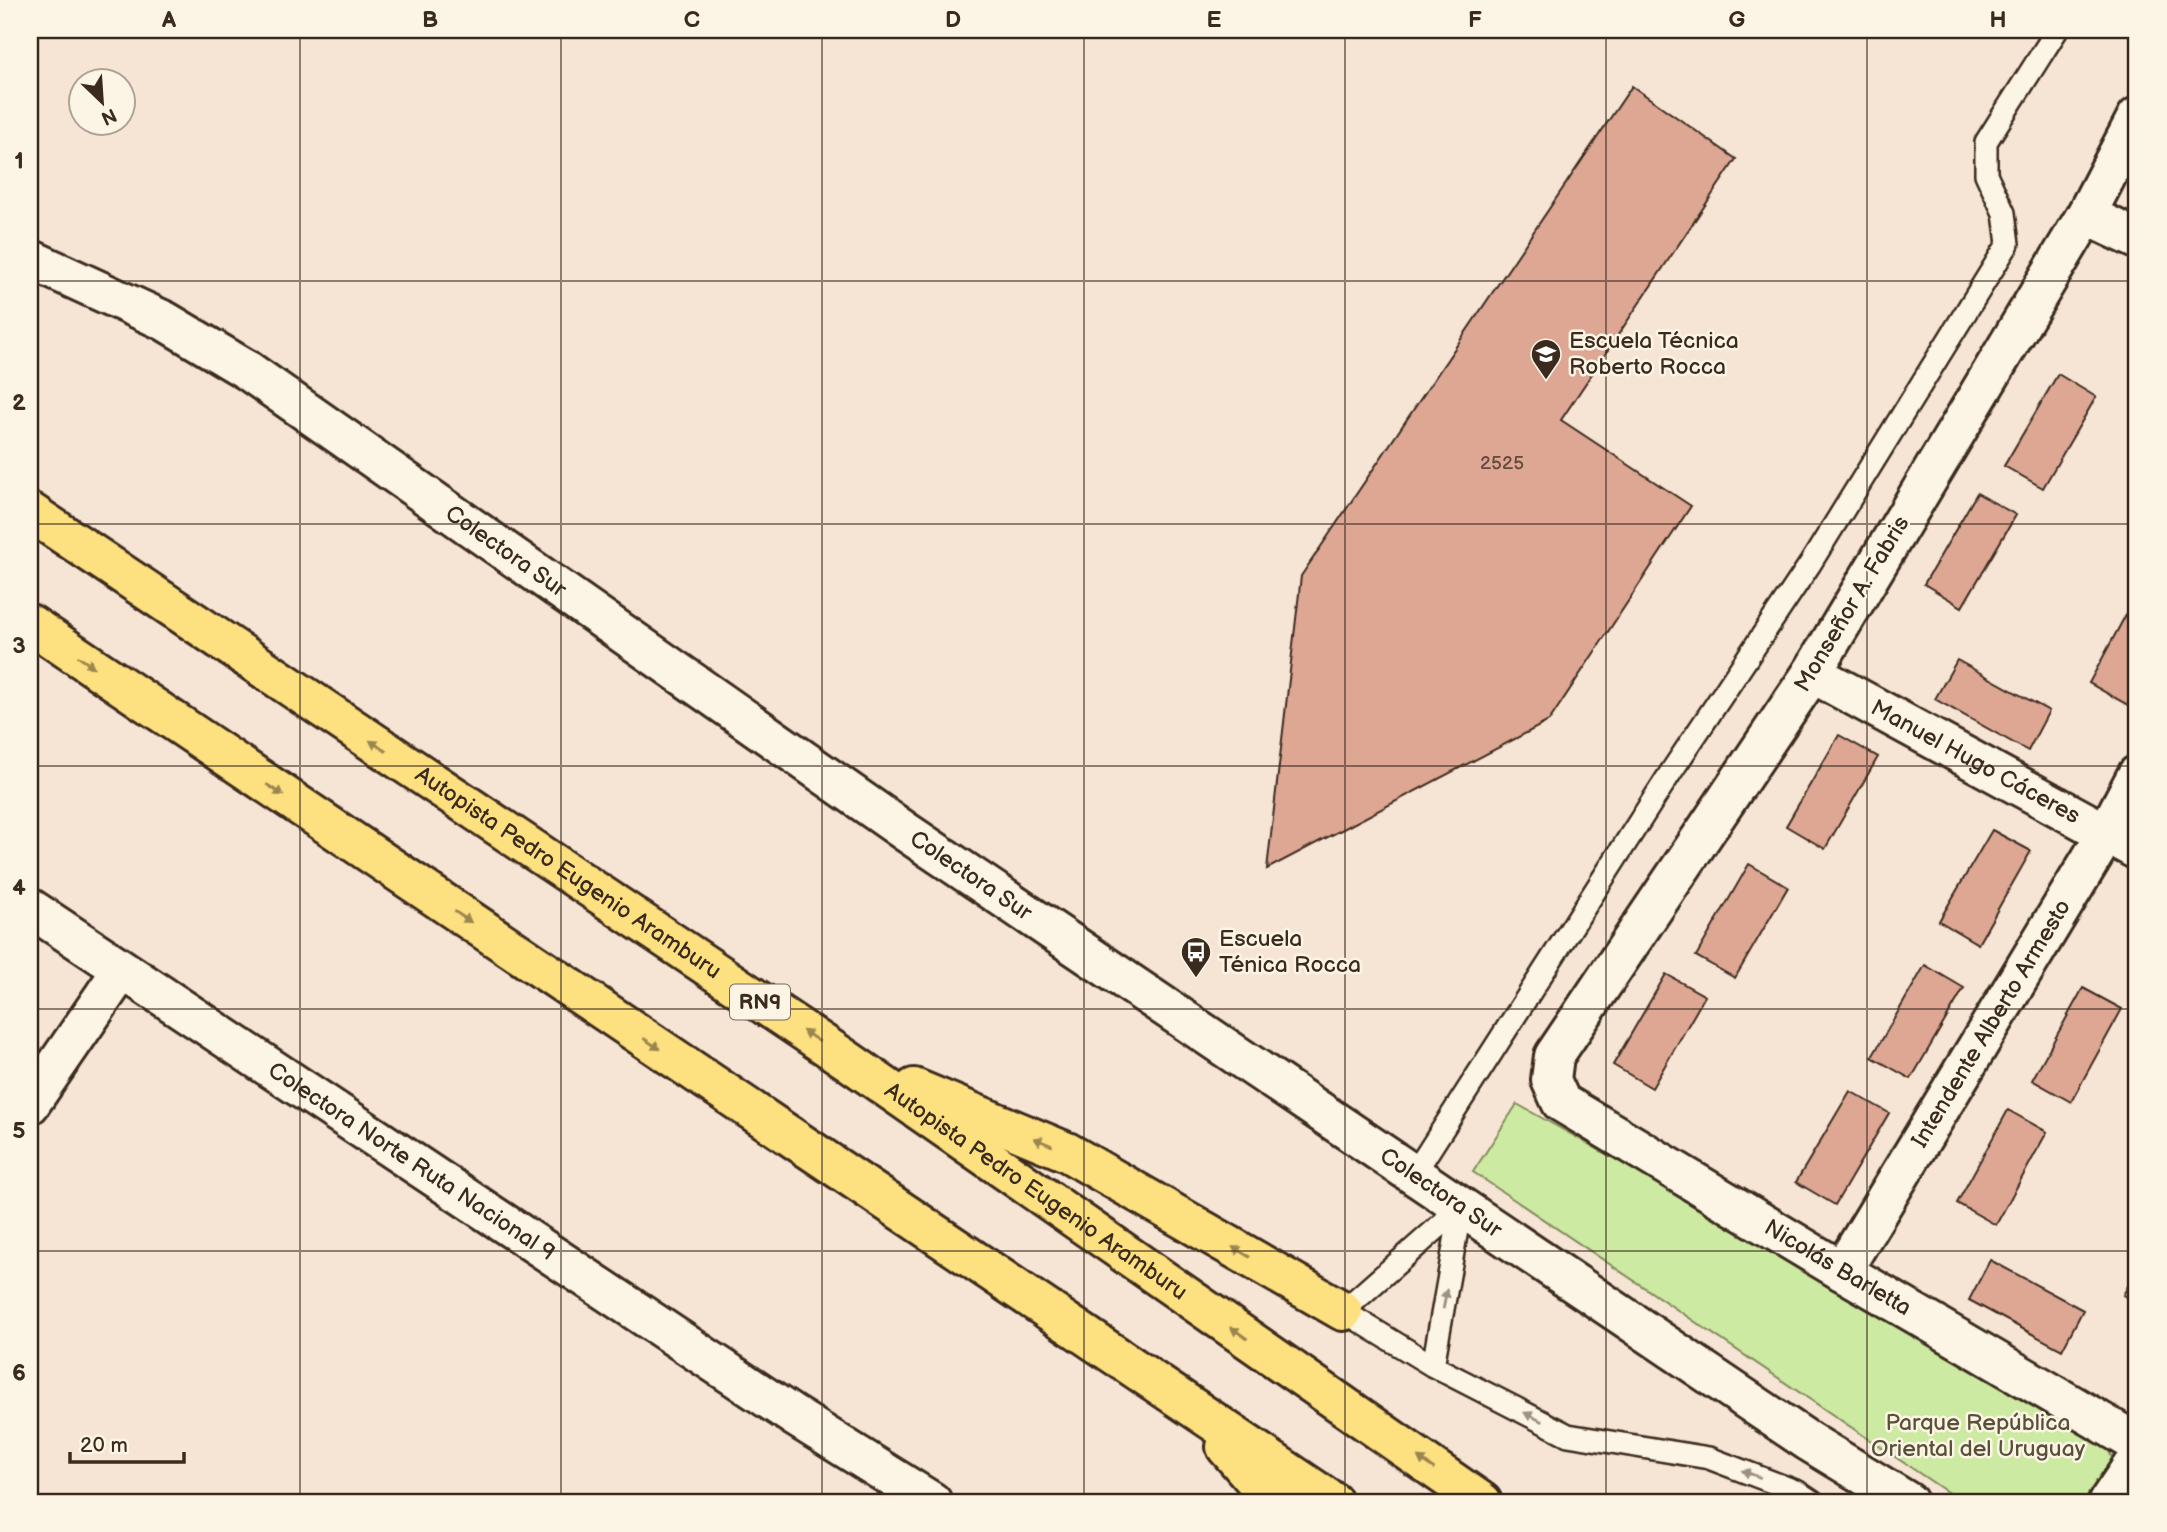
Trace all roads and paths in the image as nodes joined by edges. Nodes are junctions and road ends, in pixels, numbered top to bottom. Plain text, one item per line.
1 (2057, 30) edge
2 (2137, 117) edge
3 (2085, 215) junction
4 (2137, 239) edge
5 (30, 259) edge
6 (30, 512) edge
7 (30, 624) edge
8 (1811, 673) junction
9 (2137, 775) edge
10 (2122, 842) edge
11 (30, 908) edge
12 (121, 971) junction
13 (846, 1060) junction
14 (1551, 1080) joint
15 (30, 1104) edge
16 (1414, 1174) junction
17 (1461, 1207) junction
18 (1842, 1271) junction
19 (1343, 1311) junction
20 (1433, 1366) junction
21 (1192, 1408) junction
22 (794, 1416) junction
23 (2137, 1443) edge
24 (2137, 1459) edge
25 (909, 1502) edge
26 (932, 1502) edge
27 (1275, 1502) edge
28 (1333, 1502) edge
29 (1482, 1502) edge
30 (1813, 1502) edge
31 (1908, 1502) edge
32 (2108, 1502) edge

1 - 16 lane
2 - 3 street, Monseñor A. Fabris
3 - 4 street
3 - 8 street, Monseñor A. Fabris
5 - 16 street, Colectora Sur
13 -> 6 highway, Autopista Pedro Eugenio Aramburu / RN9
7 -> 21 highway
8 - 10 street, Manuel Hugo Cáceres
8 - 14 street, Monseñor A. Fabris
9 - 10 street, Intendente Alberto Armesto
10 - 18 street, Intendente Alberto Armesto
11 - 12 street, Colectora Norte Ruta Nacional 9
12 - 15 street
12 - 22 street, Colectora Norte Ruta Nacional 9
19 -> 13 highway
29 -> 13 highway, Autopista Pedro Eugenio Aramburu / RN9
14 - 18 street, Nicolás Barletta
16 - 17 street, Colectora Sur
17 - 19 lane
20 -> 17 lane
17 - 31 street, Colectora Sur
18 - 23 street, Nicolás Barletta
19 - 20 lane
30 -> 20 lane
21 - 27 highway
21 - 28 highway
22 - 25 street, Colectora Norte Ruta Nacional 9
22 - 26 street, Colectora Norte Ruta Nacional 9
24 - 32 street

